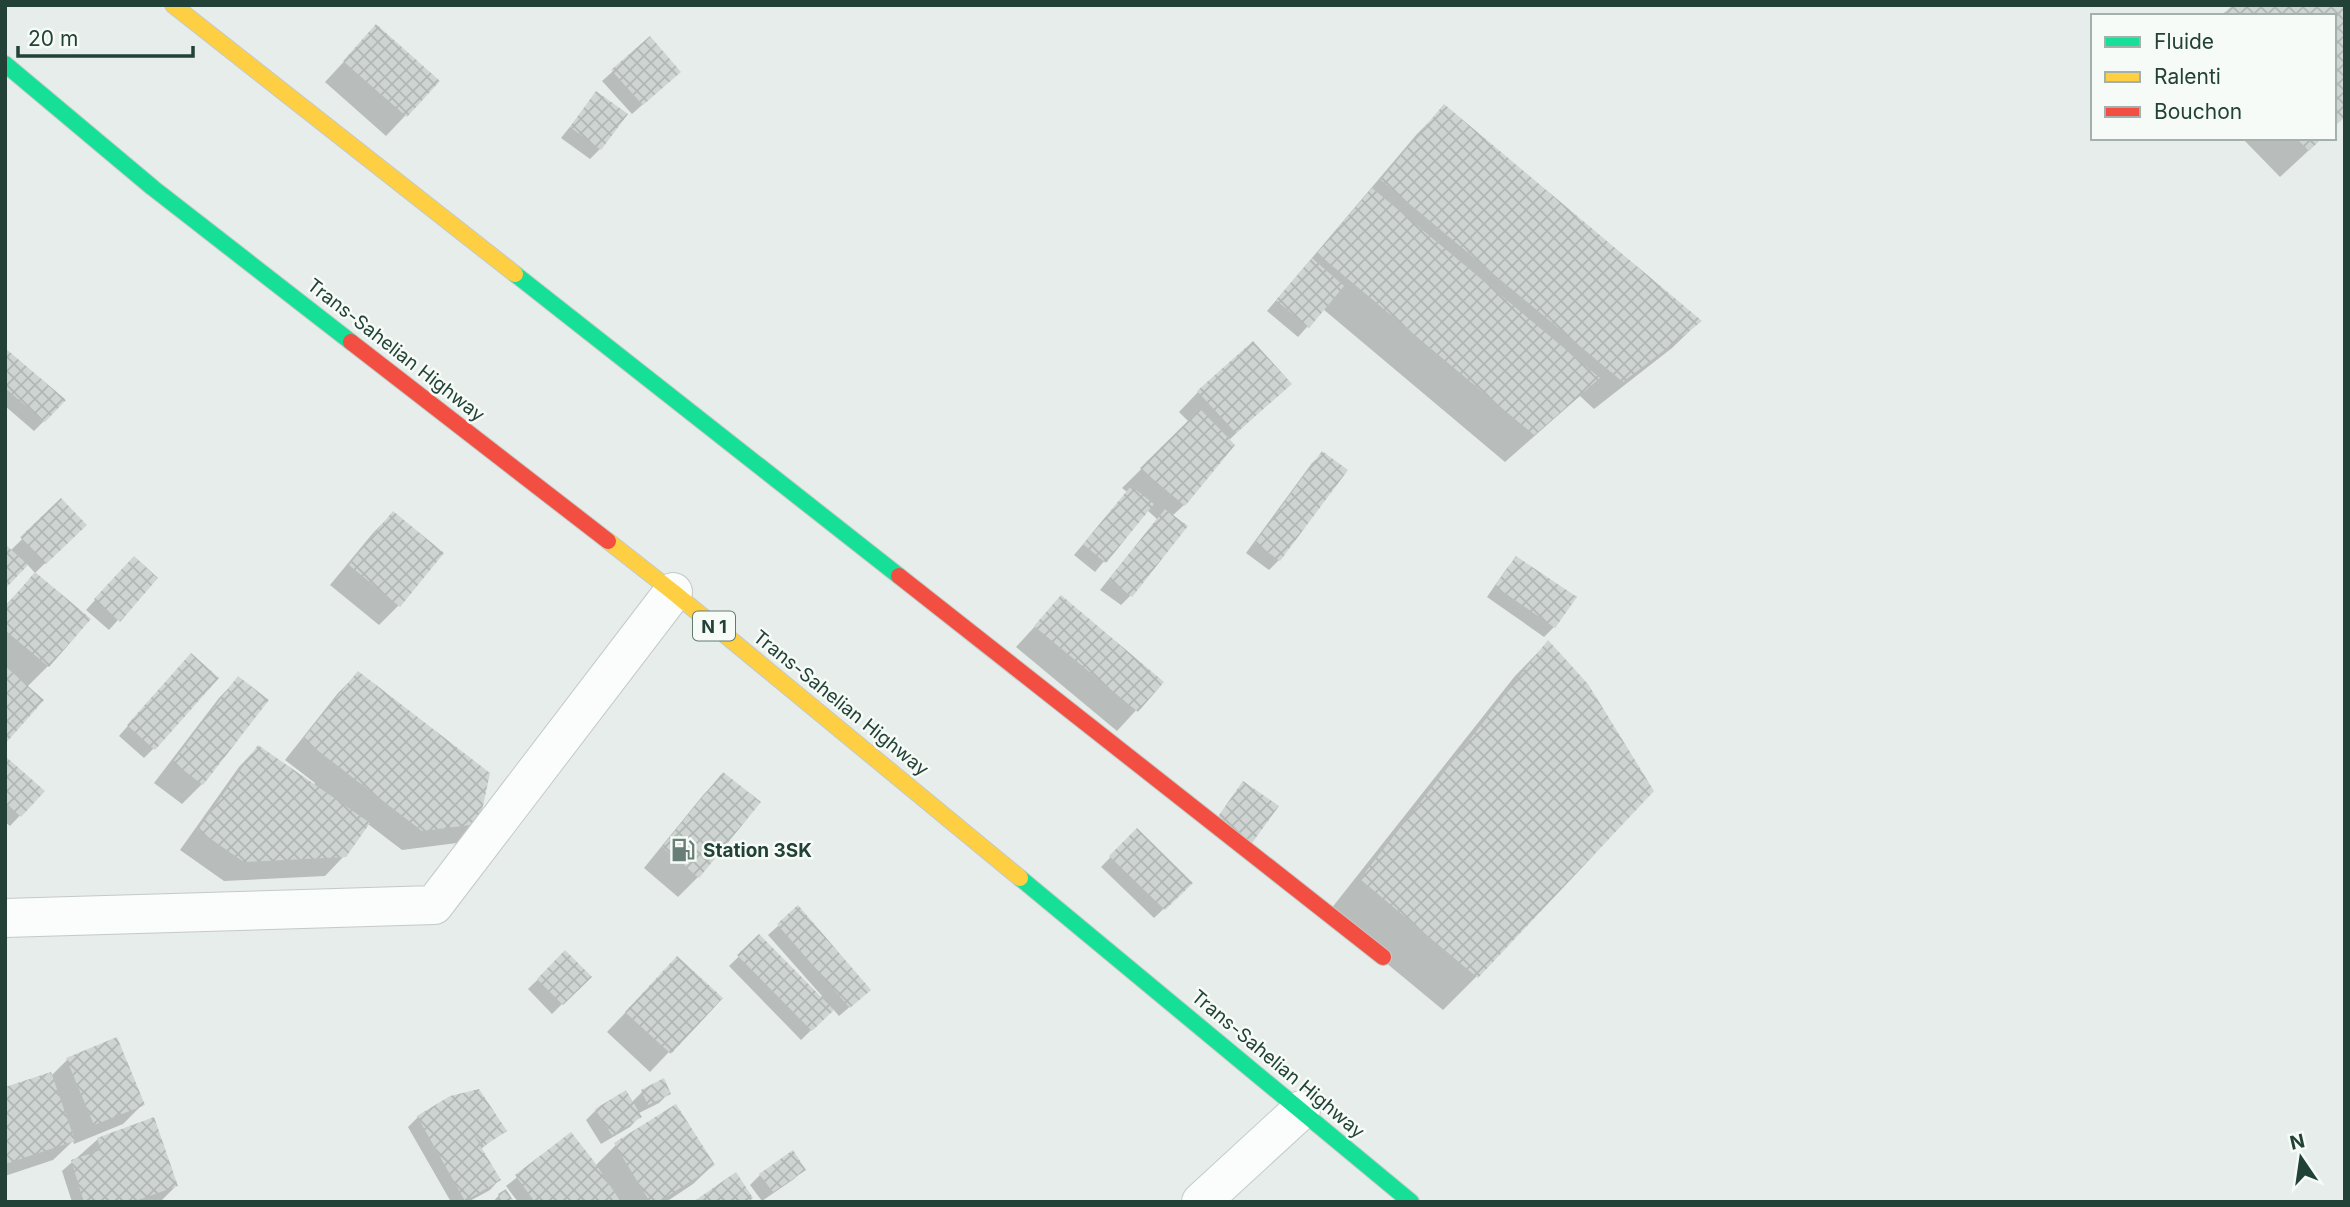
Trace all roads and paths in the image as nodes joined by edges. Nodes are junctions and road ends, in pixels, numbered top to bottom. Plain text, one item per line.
1 (173, 5) edge
2 (5, 64) edge
3 (673, 592) junction
4 (5, 918) edge
5 (1383, 957) dead end
6 (1301, 1110) junction
7 (1201, 1202) edge
8 (1411, 1202) edge

1 - 5 main road
2 - 3 main road, Trans-Sahelian Highway / N 1
3 - 4 street
3 - 6 main road, Trans-Sahelian Highway / N 1
6 - 7 street
6 - 8 main road, Trans-Sahelian Highway / N 1

